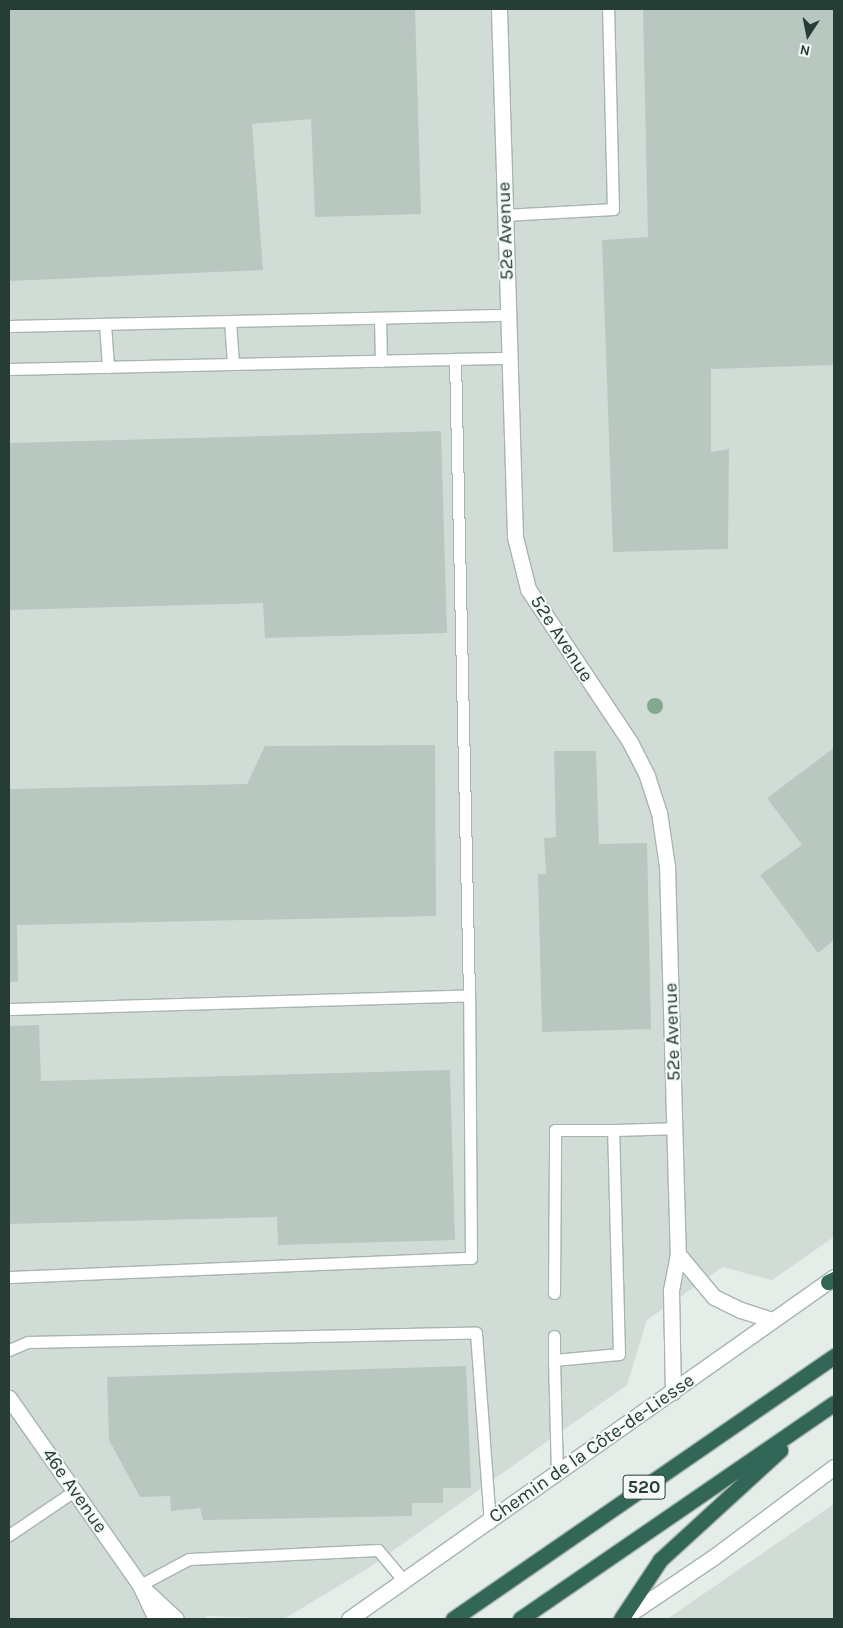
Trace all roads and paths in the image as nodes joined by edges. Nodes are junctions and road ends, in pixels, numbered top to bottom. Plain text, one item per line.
1 (499, 9) edge
2 (608, 9) edge
3 (505, 215) junction
4 (508, 315) junction
5 (380, 318) junction
6 (230, 321) junction
7 (105, 324) junction
8 (9, 326) edge
9 (510, 358) junction
10 (455, 359) junction
11 (381, 361) junction
12 (233, 364) junction
13 (108, 367) junction
14 (9, 370) edge
15 (469, 995) junction
16 (9, 1009) edge
17 (675, 1128) junction
18 (613, 1130) junction
19 (678, 1254) junction
20 (9, 1277) edge
21 (832, 1279) edge
22 (554, 1293) dead end
23 (772, 1320) junction
24 (554, 1336) dead end
25 (9, 1350) edge
26 (834, 1356) edge
27 (554, 1360) junction
28 (673, 1392) junction
29 (9, 1398) edge
30 (834, 1403) edge
31 (821, 1412) junction
32 (834, 1467) edge
33 (557, 1474) junction
34 (74, 1491) junction
35 (490, 1522) junction
36 (9, 1535) edge
37 (404, 1581) junction
38 (140, 1585) junction
39 (156, 1619) edge
40 (176, 1619) edge
41 (349, 1619) edge
42 (453, 1619) edge
43 (520, 1619) edge
44 (622, 1619) edge

1 - 3 street, 52e Avenue
2 - 3 lane
3 - 4 street, 52e Avenue
4 - 5 lane
4 - 9 street, 52e Avenue
5 - 6 lane
5 - 11 lane
6 - 7 lane
6 - 12 lane
7 - 8 lane
7 - 13 lane
9 - 10 lane
9 - 17 street, 52e Avenue
10 - 11 lane
10 - 15 lane
11 - 12 lane
12 - 13 lane
13 - 14 lane
15 - 16 lane
15 - 20 lane
17 - 18 lane
17 - 19 street, 52e Avenue
18 - 22 lane
18 - 27 lane
19 - 23 street
19 - 28 street, 52e Avenue
21 - 23 street, Chemin de la Côte-de-Liesse
23 - 28 street, Chemin de la Côte-de-Liesse
24 - 27 lane
25 - 35 lane
26 - 42 highway, 520
27 - 33 lane
28 - 33 street, Chemin de la Côte-de-Liesse
29 - 34 street, 46e Avenue
30 - 31 highway, 520
31 - 43 highway, 520
31 - 44 highway
32 - 44 street
33 - 35 street, Chemin de la Côte-de-Liesse
34 - 36 lane
34 - 38 street, 46e Avenue
35 - 37 street, Chemin de la Côte-de-Liesse
37 - 38 lane
37 - 41 street, Chemin de la Côte-de-Liesse
38 - 39 street, 46e Avenue
38 - 40 street, 46e Avenue

